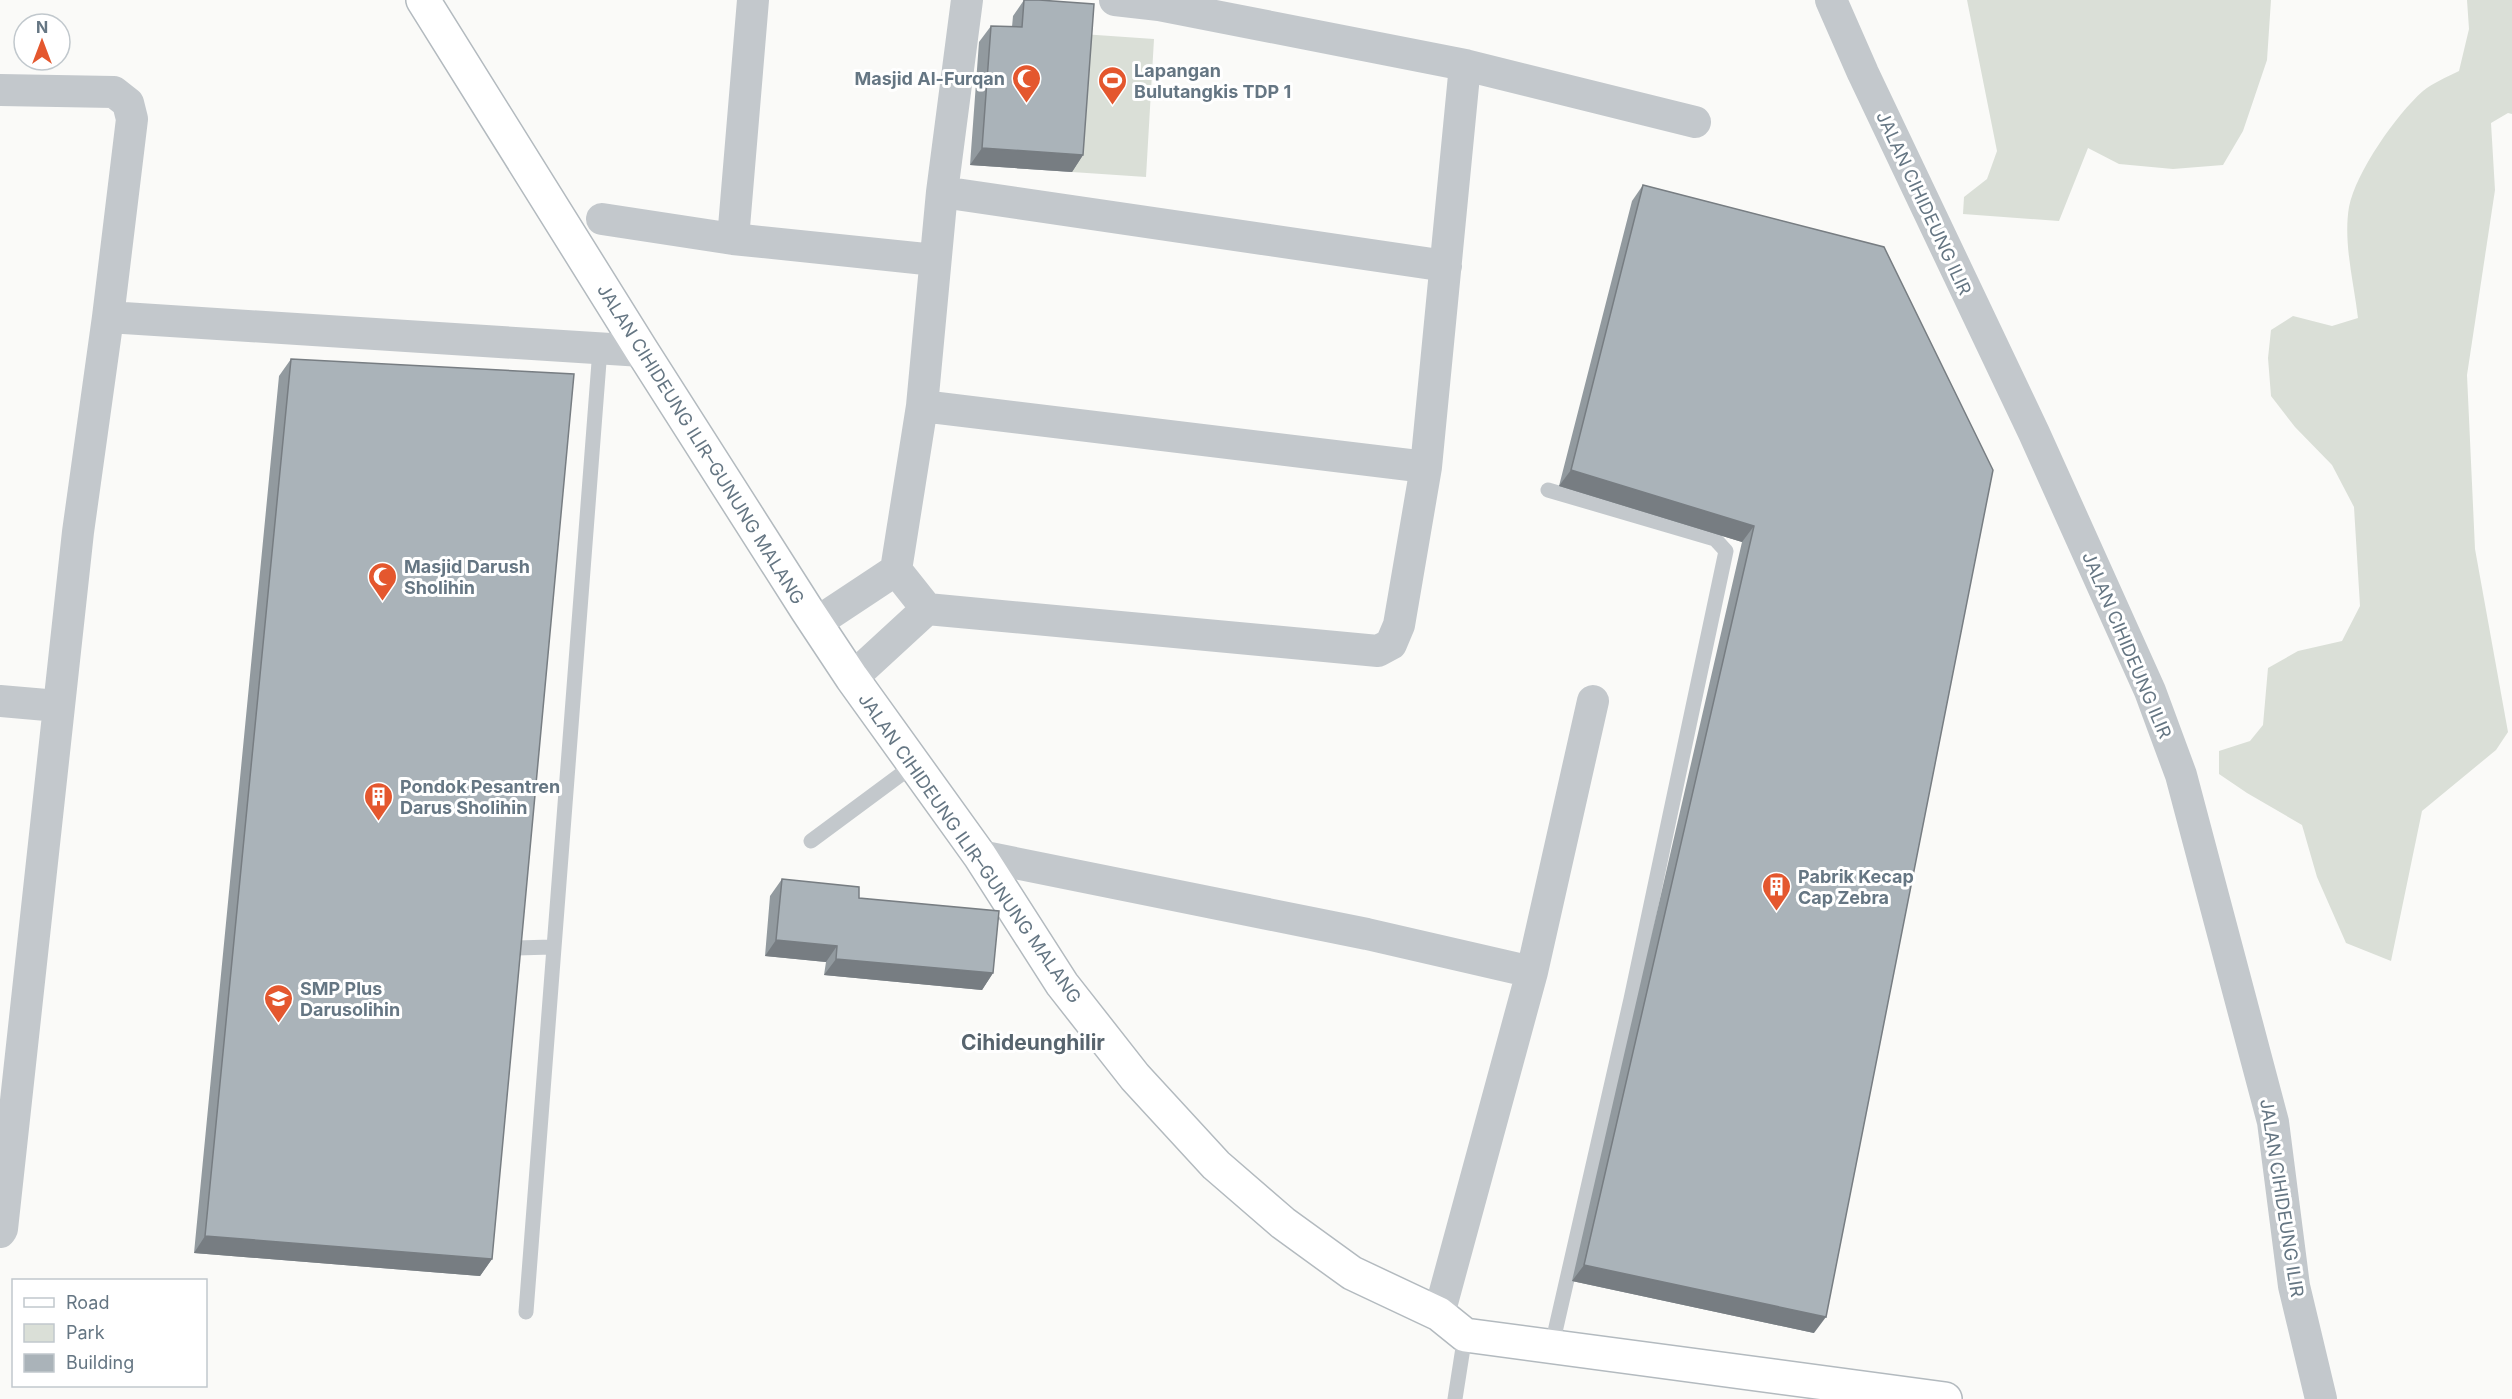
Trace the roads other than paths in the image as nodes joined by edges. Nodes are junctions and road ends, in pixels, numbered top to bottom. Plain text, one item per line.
1 (423, 0) edge
2 (753, 0) edge
3 (967, 0) edge
4 (1115, 0) edge
5 (1831, 0) edge
6 (1159, 3) edge
7 (1465, 65) junction
8 (0, 90) edge
9 (1695, 122) dead end
10 (942, 192) junction
11 (602, 219) dead end
12 (733, 239) junction
13 (935, 260) junction
14 (1446, 266) junction
15 (108, 317) junction
16 (600, 349) junction
17 (642, 351) junction
18 (922, 406) junction
19 (1426, 467) junction
20 (1548, 490) dead end
21 (896, 570) junction
22 (927, 609) junction
23 (816, 623) junction
24 (852, 678) junction
25 (0, 701) edge
26 (1593, 701) dead end
27 (58, 706) junction
28 (915, 764) junction
29 (811, 841) dead end
30 (980, 856) junction
31 (552, 947) junction
32 (516, 948) edge
33 (1532, 972) junction
34 (0, 1232) edge
35 (526, 1312) dead end
36 (1439, 1314) junction
37 (1465, 1335) junction
38 (1552, 1346) junction
39 (1455, 1399) edge
40 (1945, 1399) edge
41 (2321, 1399) edge

1 - 17 main road, JALAN CIHIDEUNG ILIR–GUNUNG MALANG
2 - 12 street
3 - 10 street
4 - 6 street
5 - 41 street, JALAN CIHIDEUNG ILIR
6 - 7 street
7 - 9 street
7 - 14 street
8 - 15 street
10 - 13 street
10 - 14 street
11 - 12 street
12 - 13 street
13 - 18 street
14 - 19 street
15 - 16 street
15 - 27 street
16 - 17 street
16 - 31 lane
17 - 23 main road, JALAN CIHIDEUNG ILIR–GUNUNG MALANG
18 - 19 street
18 - 21 street
19 - 22 street
20 - 38 lane
21 - 22 street
21 - 23 street
22 - 24 street
23 - 24 main road, JALAN CIHIDEUNG ILIR–GUNUNG MALANG
24 - 28 main road, JALAN CIHIDEUNG ILIR–GUNUNG MALANG
25 - 27 street
26 - 33 street
27 - 34 street
28 - 29 lane
28 - 30 main road, JALAN CIHIDEUNG ILIR–GUNUNG MALANG
30 - 33 street
30 - 36 main road, JALAN CIHIDEUNG ILIR–GUNUNG MALANG
31 - 32 lane
31 - 35 lane
33 - 36 street
36 - 37 main road, JALAN CIHIDEUNG ILIR–GUNUNG MALANG
37 - 38 main road
37 - 39 lane
38 - 40 main road

